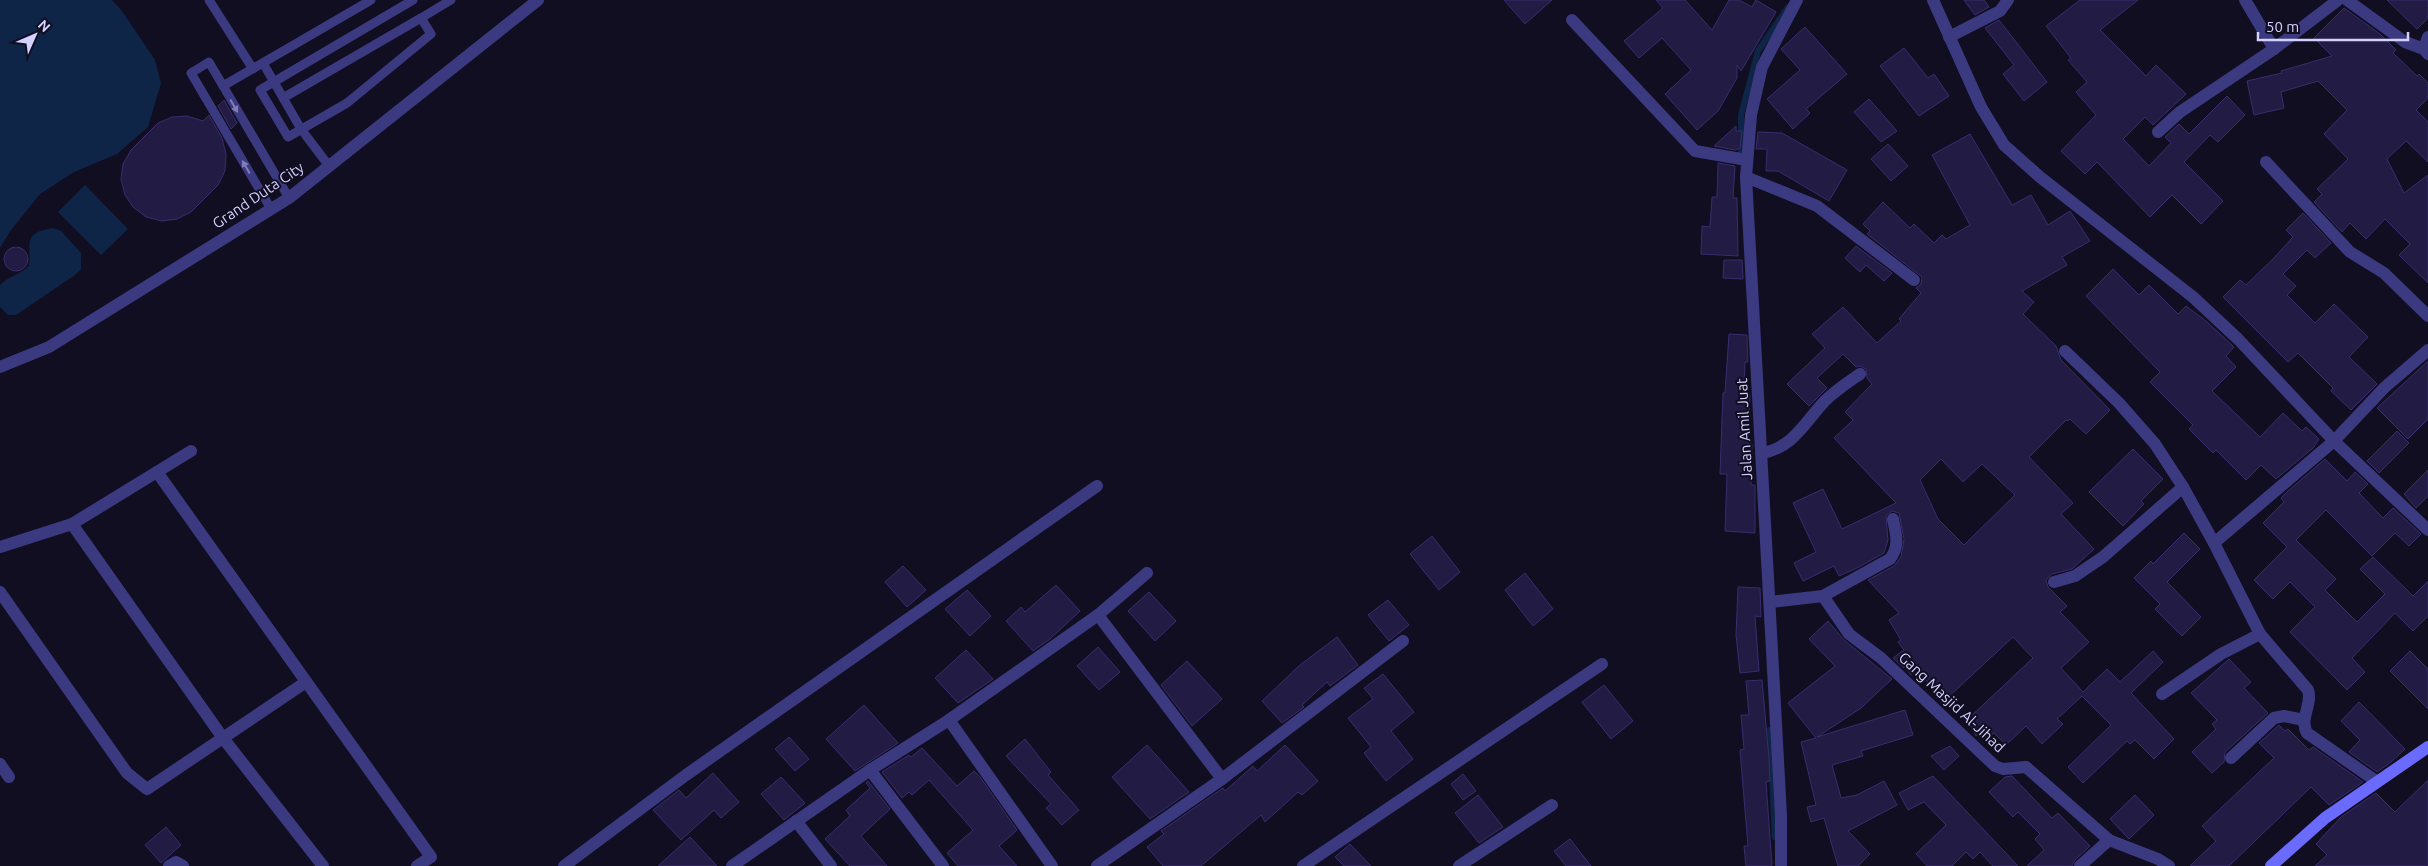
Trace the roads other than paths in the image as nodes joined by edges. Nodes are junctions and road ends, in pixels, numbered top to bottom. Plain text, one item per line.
1 (209, 0) edge
2 (371, 0) edge
3 (413, 0) edge
4 (451, 0) edge
5 (538, 0) edge
6 (1797, 0) edge
7 (1933, 0) edge
8 (2008, 0) edge
9 (2245, 0) edge
10 (2338, 0) edge
11 (2348, 0) edge
12 (421, 18) junction
13 (1572, 20) dead end
14 (1949, 37) junction
15 (2427, 47) edge
16 (2274, 49) junction
17 (263, 63) junction
18 (253, 69) junction
19 (274, 82) junction
20 (223, 86) junction
21 (283, 98) junction
22 (301, 129) junction
23 (2158, 132) dead end
24 (1747, 160) junction
25 (2266, 162) dead end
26 (330, 166) junction
27 (1746, 177) junction
28 (289, 198) junction
29 (271, 209) junction
30 (1914, 280) dead end
31 (2428, 316) edge
32 (2428, 350) edge
33 (2065, 351) dead end
34 (0, 367) edge
35 (1860, 374) dead end
36 (2334, 441) junction
37 (191, 451) dead end
38 (1762, 453) junction
39 (157, 472) junction
40 (1097, 486) dead end
41 (2183, 487) junction
42 (1893, 518) dead end
43 (72, 524) junction
44 (2428, 530) edge
45 (2214, 543) junction
46 (0, 547) edge
47 (1147, 573) dead end
48 (2054, 582) dead end
49 (0, 592) edge
50 (1822, 596) junction
51 (1770, 602) junction
52 (1098, 616) junction
53 (2260, 634) junction
54 (1404, 642) dead end
55 (1602, 664) dead end
56 (306, 682) junction
57 (2162, 694) dead end
58 (949, 720) junction
59 (2304, 720) junction
60 (223, 738) junction
61 (2428, 747) edge
62 (2231, 758) dead end
63 (0, 764) edge
64 (870, 770) junction
65 (9, 777) dead end
66 (1222, 779) junction
67 (2376, 781) junction
68 (1552, 805) dead end
69 (796, 821) junction
70 (2109, 840) junction
71 (169, 866) edge
72 (183, 866) edge
73 (323, 866) edge
74 (418, 866) edge
75 (564, 866) edge
76 (732, 866) edge
77 (832, 866) edge
78 (943, 866) edge
79 (1052, 866) edge
80 (1097, 866) edge
81 (1303, 866) edge
82 (1459, 866) edge
83 (1781, 866) edge
84 (2080, 866) edge
85 (2169, 866) edge
86 (2271, 866) edge

1 - 18 lane
2 - 17 lane
3 - 19 lane
4 - 12 lane
5 - 26 street, Grand Duta City
6 - 24 street, Jalan Amil Juat
7 - 14 street
8 - 14 street
9 - 16 street
10 - 16 street
11 - 15 street
12 - 21 lane
12 - 22 lane
13 - 24 street
14 - 36 street
16 - 23 street
17 - 18 lane
17 - 19 lane
18 - 20 lane
19 - 21 lane
19 - 22 lane
20 -> 28 lane
29 -> 20 lane
21 - 22 lane
22 - 26 lane
24 - 27 street, Jalan Amil Juat
25 - 31 street
26 - 28 street, Grand Duta City
27 - 30 street
27 - 38 street, Jalan Amil Juat
28 - 29 street, Grand Duta City
29 - 34 street, Grand Duta City
32 - 36 street
33 - 41 street
35 - 38 street
36 - 44 street
36 - 45 street
37 - 39 street
38 - 51 street, Jalan Amil Juat
39 - 43 street
39 - 56 street
40 - 75 street
41 - 45 street
41 - 48 street
42 - 50 street
43 - 46 street
43 - 60 street
45 - 53 street
47 - 52 street
49 - 60 street
50 - 51 street
50 - 70 street, Gang Masjid Al-Jihad
51 - 83 street, Jalan Amil Juat
52 - 58 street
52 - 66 street
53 - 57 street
53 - 59 street
54 - 66 street
55 - 81 street
56 - 60 street
56 - 74 street
58 - 64 street
58 - 79 street
59 - 62 street
59 - 67 street
60 - 73 street
61 - 67 street
63 - 65 street
64 - 69 street
64 - 78 street
66 - 80 street
67 - 86 street
68 - 82 street
69 - 76 street
69 - 77 street
70 - 84 street
70 - 85 street, Gang Masjid Al-Jihad
71 - 72 street

